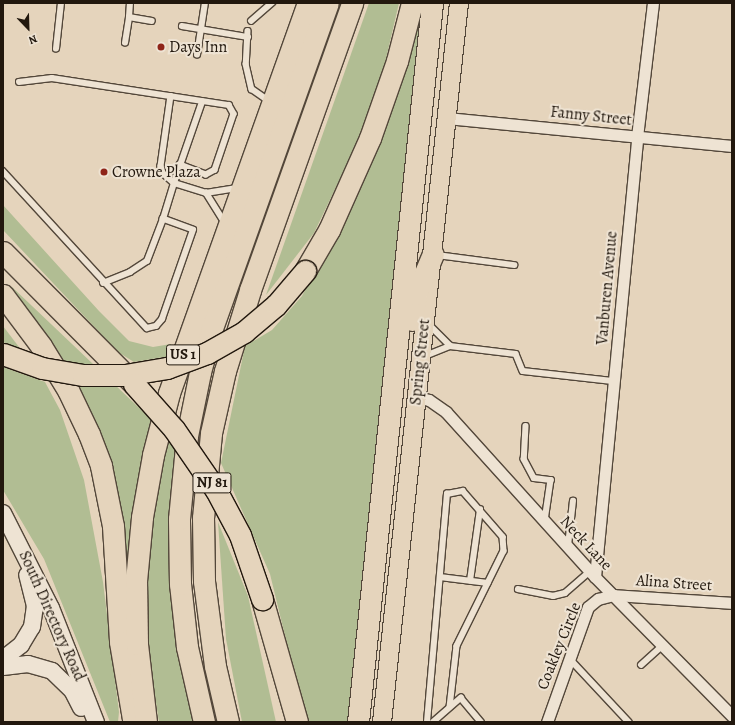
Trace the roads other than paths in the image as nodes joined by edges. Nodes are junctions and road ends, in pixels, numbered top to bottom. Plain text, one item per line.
1 (61, 3) edge
2 (130, 3) edge
3 (272, 3) edge
4 (308, 3) edge
5 (328, 3) edge
6 (352, 3) edge
7 (412, 3) edge
8 (432, 3) edge
9 (459, 3) edge
10 (653, 3) edge
11 (205, 4) edge
12 (264, 5) edge
13 (129, 17) junction
14 (152, 21) dead end
15 (251, 21) dead end
16 (182, 26) dead end
17 (202, 29) junction
18 (125, 43) dead end
19 (56, 49) dead end
20 (197, 55) dead end
21 (19, 82) dead end
22 (171, 96) junction
23 (202, 102) junction
24 (273, 103) junction
25 (447, 118) junction
26 (637, 137) junction
27 (732, 146) edge
28 (180, 165) junction
29 (3, 171) edge
30 (174, 183) junction
31 (243, 187) junction
32 (206, 193) junction
33 (163, 219) junction
34 (228, 228) junction
35 (3, 252) edge
36 (433, 254) junction
37 (514, 265) dead end
38 (103, 282) junction
39 (3, 295) edge
40 (425, 321) junction
41 (450, 346) junction
42 (3, 354) edge
43 (421, 358) junction
44 (394, 377) junction
45 (614, 381) junction
46 (416, 397) junction
47 (526, 426) dead end
48 (573, 501) dead end
49 (480, 510) junction
50 (3, 513) edge
51 (545, 522) junction
52 (15, 535) junction
53 (568, 546) junction
54 (592, 574) junction
55 (440, 577) junction
56 (470, 581) junction
57 (488, 583) junction
58 (518, 589) dead end
59 (613, 595) junction
60 (262, 599) junction
61 (732, 603) edge
62 (663, 646) junction
63 (3, 659) edge
64 (570, 659) junction
65 (641, 664) dead end
66 (3, 667) edge
67 (450, 707) junction
68 (732, 716) edge
69 (86, 722) edge
70 (96, 722) edge
71 (134, 722) edge
72 (146, 722) edge
73 (204, 722) edge
74 (228, 722) edge
75 (282, 722) edge
76 (297, 722) edge
77 (358, 722) edge
78 (382, 722) edge
79 (427, 722) edge
80 (433, 722) edge
81 (481, 722) edge
82 (547, 722) edge
83 (630, 722) edge

1 - 19 lane
2 - 13 lane
3 - 12 lane
4 - 24 highway, US 1
5 - 73 highway
6 - 74 highway
7 - 42 highway, bridge
8 - 44 highway
9 - 25 main road, Spring Street
10 - 26 street, Vanburen Avenue
11 - 17 lane
12 - 15 lane
13 - 14 lane
13 - 18 lane
16 - 17 lane
17 - 20 lane
17 - 24 lane
21 - 22 lane
22 - 23 lane
22 - 30 lane
23 - 28 lane
23 - 28 lane
24 - 31 highway, US 1
25 - 26 street, Fanny Street
25 - 36 main road, Spring Street
26 - 27 street, Fanny Street
26 - 45 street, Vanburen Avenue
28 - 30 lane
29 - 38 lane
30 - 32 lane
30 - 33 lane
31 - 32 lane
31 - 34 highway, US 1
32 - 34 lane
33 - 38 lane
33 - 38 lane
34 - 72 highway, US 1
35 - 60 highway, NJ 81, bridge
36 - 37 lane
36 - 40 main road, Spring Street
36 - 44 highway
39 - 71 highway
40 - 41 lane
40 - 43 main road, Spring Street
41 - 43 lane
41 - 45 lane
43 - 46 main road, Spring Street
44 - 77 highway
45 - 54 street, Vanburen Avenue
46 - 51 street, Neck Lane
46 - 78 main road, Spring Street
47 - 51 lane
48 - 53 lane
49 - 55 lane
49 - 56 lane
49 - 57 lane
50 - 52 street, South Directory Road
51 - 53 street, Neck Lane
52 - 63 street
52 - 70 street, South Directory Road
53 - 54 street, Neck Lane
54 - 58 lane
54 - 59 street, Neck Lane
55 - 56 lane
55 - 79 lane
56 - 57 lane
57 - 67 lane
59 - 61 street, Alina Street
59 - 62 street, Neck Lane
59 - 64 street, Coakley Circle
60 - 75 highway
60 - 76 highway
62 - 65 lane
62 - 68 street, Neck Lane
64 - 82 street, Coakley Circle
64 - 83 lane
66 - 69 street
67 - 80 lane
67 - 81 lane

